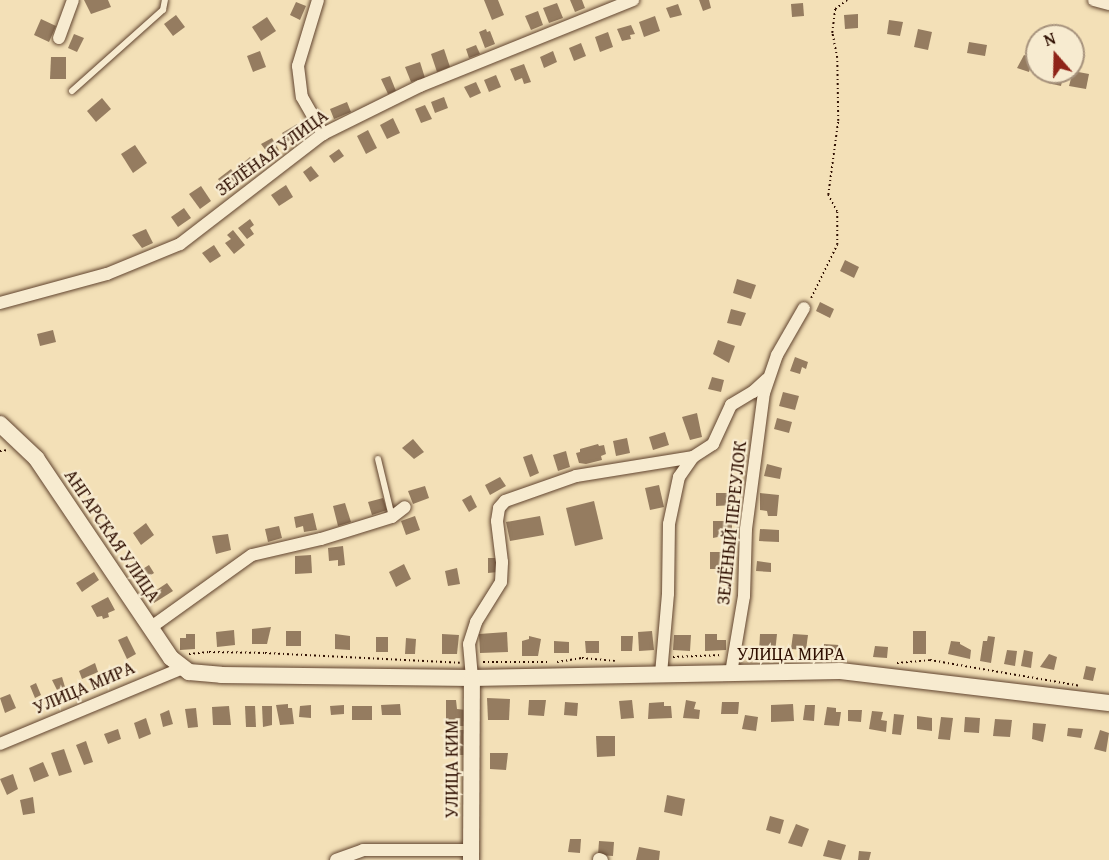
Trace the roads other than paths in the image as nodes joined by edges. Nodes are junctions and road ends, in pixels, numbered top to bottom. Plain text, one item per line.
1 (73, 0) edge
2 (165, 0) edge
3 (318, 0) edge
4 (633, 0) edge
5 (1094, 0) edge
6 (1109, 4) edge
7 (59, 38) dead end
8 (72, 90) dead end
9 (323, 134) junction
10 (0, 303) edge
11 (804, 308) road end
12 (770, 376) junction
13 (0, 424) edge
14 (693, 457) junction
15 (378, 459) dead end
16 (405, 507) dead end
17 (392, 517) junction
18 (150, 628) junction
19 (181, 666) junction
20 (662, 666) junction
21 (470, 670) junction
22 (731, 673) junction
23 (1109, 703) edge
24 (0, 744) edge
25 (471, 855) edge
26 (336, 860) edge

1 - 7 street
2 - 8 lane
3 - 9 street
4 - 9 street, ЗЕЛЁНАЯ УЛИЦА
5 - 6 street
9 - 10 street, ЗЕЛЁНАЯ УЛИЦА
11 - 12 street, ЗЕЛЁНЫЙ ПЕРЕУЛОК
12 - 14 street, ЗЕЛЁНЫЙ ПЕРЕУЛОК
12 - 22 street, ЗЕЛЁНЫЙ ПЕРЕУЛОК
13 - 18 street, АНГАРСКАЯ УЛИЦА
14 - 20 street, ЗЕЛЁНЫЙ ПЕРЕУЛОК
14 - 21 street
15 - 17 lane
16 - 17 street
17 - 18 street
18 - 19 street, АНГАРСКАЯ УЛИЦА
19 - 21 street, УЛИЦА МИРА
19 - 24 street, УЛИЦА МИРА
20 - 21 street, УЛИЦА МИРА
20 - 22 street, УЛИЦА МИРА
21 - 25 street, УЛИЦА КИМ
22 - 23 street, УЛИЦА МИРА
25 - 26 street

